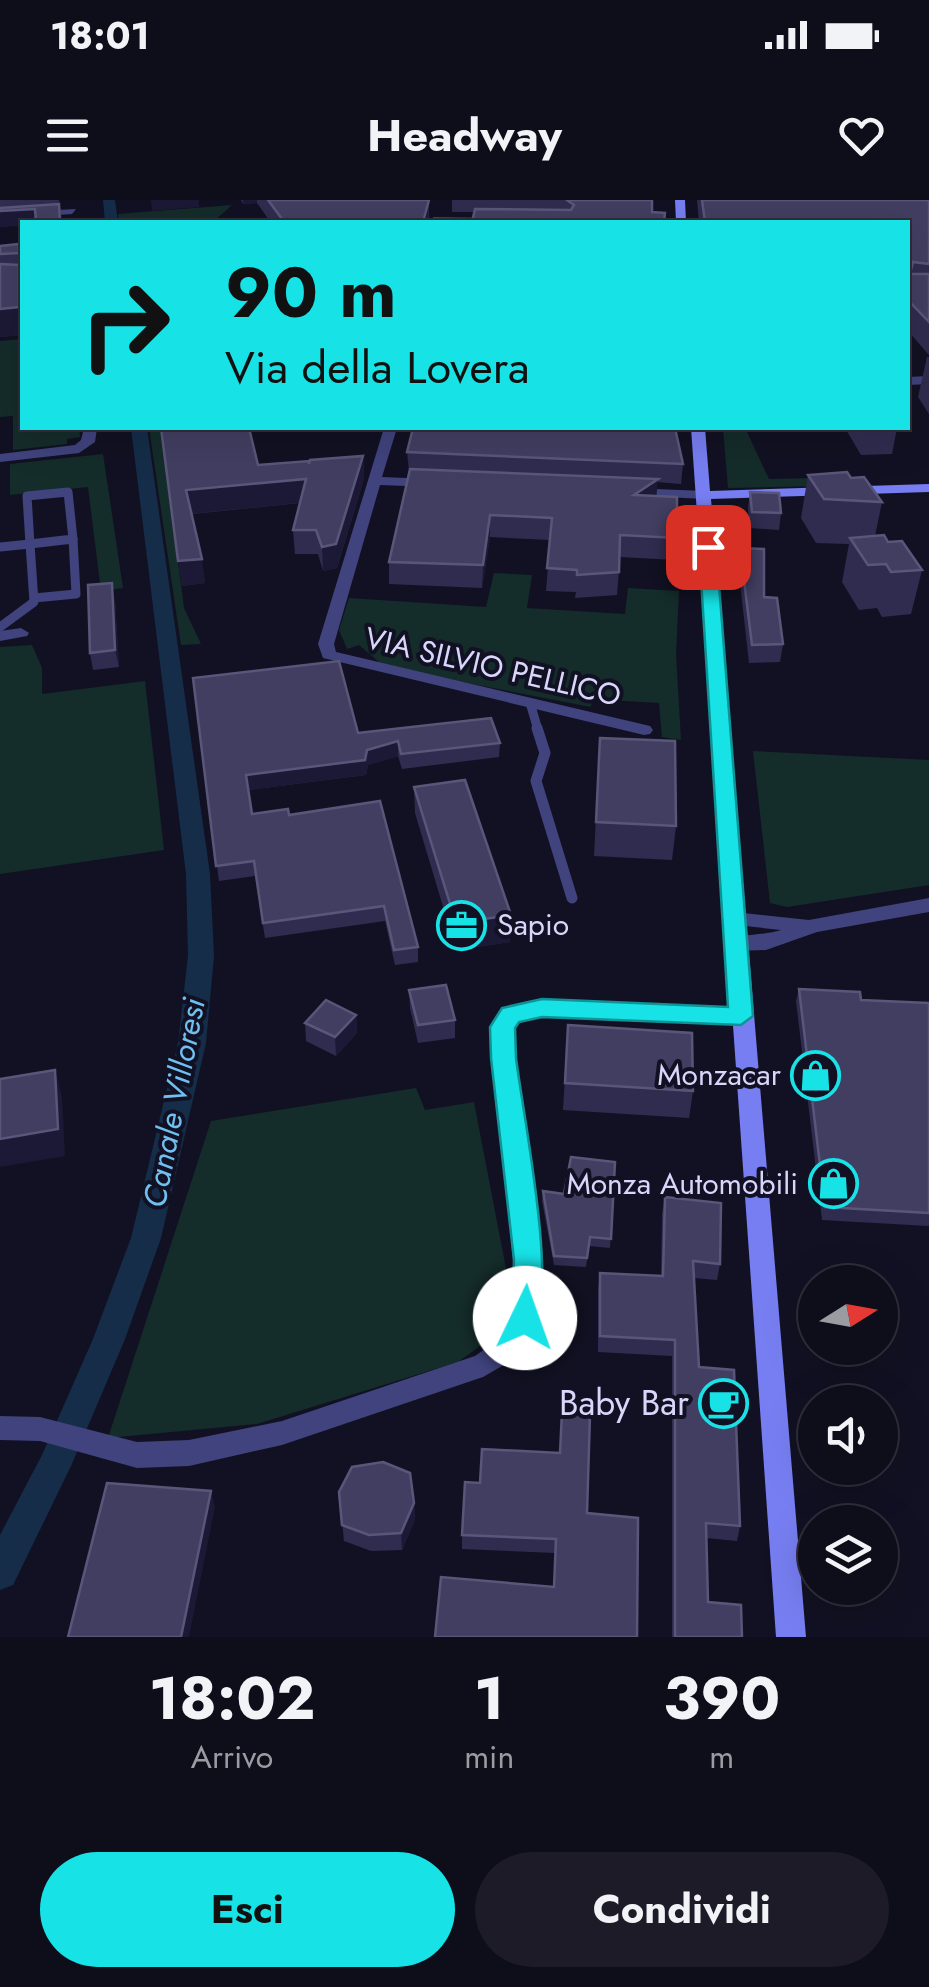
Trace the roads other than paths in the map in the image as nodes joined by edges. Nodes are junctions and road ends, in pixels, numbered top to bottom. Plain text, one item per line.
1 (72, 211) edge
2 (0, 216) edge
3 (436, 217) edge
4 (494, 220) edge
5 (390, 430) edge
6 (698, 430) edge
7 (89, 435) edge
8 (0, 458) edge
9 (377, 481) junction
10 (454, 484) edge
11 (929, 488) edge
12 (608, 491) edge
13 (704, 494) junction
14 (73, 539) junction
15 (28, 544) junction
16 (0, 547) edge
17 (34, 598) junction
18 (0, 627) edge
19 (21, 632) dead end
20 (0, 636) edge
21 (531, 706) junction
22 (644, 730) dead end
23 (572, 898) dead end
24 (929, 905) edge
25 (734, 918) junction
26 (814, 926) junction
27 (736, 944) junction
28 (741, 1016) junction
29 (0, 1428) edge
30 (791, 1637) edge

1 - 2 street
3 - 4 street
5 - 9 street, VIA SILVIO PELLICO
6 - 13 street
7 - 8 street
9 - 10 street
9 - 21 street, VIA SILVIO PELLICO
11 - 13 street
12 - 13 street
13 - 25 street
14 - 15 lane
14 - 15 lane
14 - 17 lane
15 - 16 lane
15 - 17 lane
17 - 18 lane
19 - 20 street
21 - 22 street, VIA SILVIO PELLICO
21 - 23 lane
24 - 26 street
25 - 26 street
25 - 27 street
26 - 27 street
27 - 28 street
28 - 29 street
28 - 30 street

